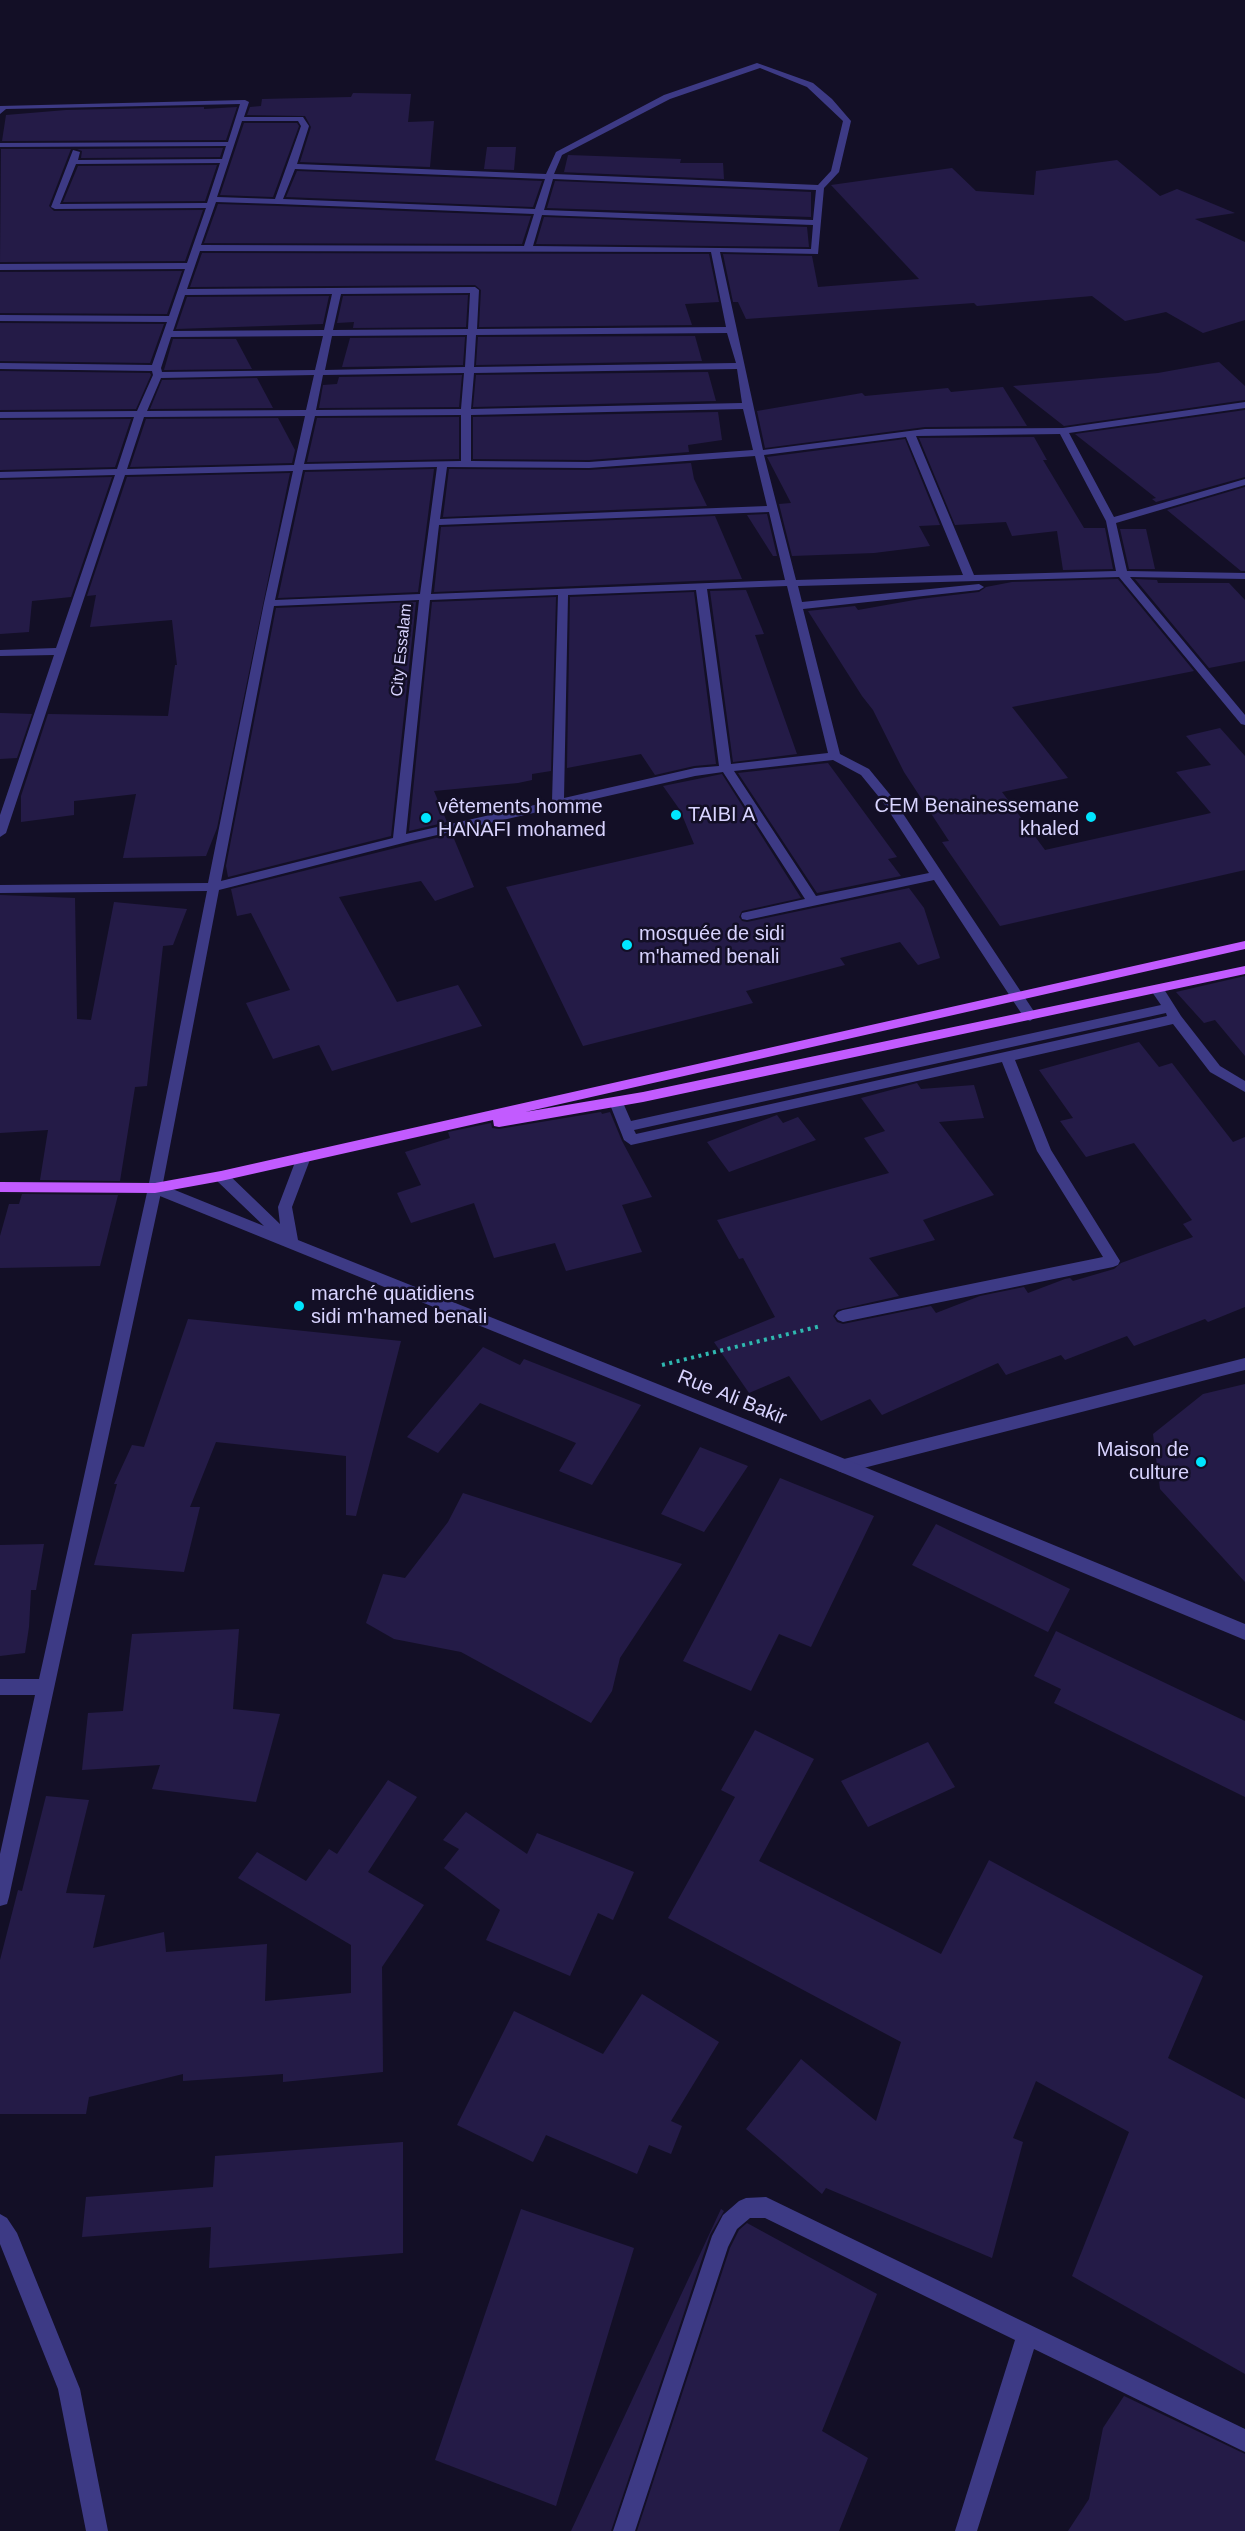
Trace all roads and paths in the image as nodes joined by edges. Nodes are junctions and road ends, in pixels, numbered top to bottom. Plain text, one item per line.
1 (0, 112) edge
2 (239, 119) junction
3 (231, 144) junction
4 (0, 145) edge
5 (79, 145) junction
6 (225, 161) junction
7 (73, 162) junction
8 (292, 166) junction
9 (550, 176) junction
10 (820, 188) junction
11 (211, 202) junction
12 (278, 202) junction
13 (539, 213) junction
14 (817, 223) junction
15 (196, 248) junction
16 (528, 248) junction
17 (715, 250) junction
18 (190, 266) junction
19 (0, 267) edge
20 (181, 292) junction
21 (337, 292) junction
22 (0, 318) edge
23 (172, 319) junction
24 (731, 330) junction
25 (472, 332) junction
26 (328, 333) junction
27 (167, 334) junction
28 (0, 366) edge
29 (741, 366) junction
30 (470, 369) junction
31 (157, 371) junction
32 (318, 372) junction
33 (1245, 405) edge
34 (747, 406) junction
35 (466, 412) junction
36 (311, 413) junction
37 (0, 415) edge
38 (140, 415) junction
39 (1063, 431) junction
40 (910, 434) junction
41 (759, 453) junction
42 (442, 464) junction
43 (466, 465) junction
44 (299, 468) junction
45 (121, 472) junction
46 (0, 475) edge
47 (1245, 483) edge
48 (774, 509) junction
49 (1111, 521) junction
50 (435, 522) junction
51 (1122, 574) junction
52 (1091, 575) junction
53 (1245, 576) edge
54 (970, 578) junction
55 (792, 583) junction
56 (701, 586) junction
57 (563, 592) junction
58 (425, 597) junction
59 (269, 603) junction
60 (797, 606) junction
61 (61, 651) junction
62 (0, 653) edge
63 (1245, 722) edge
64 (835, 756) junction
65 (725, 766) junction
66 (558, 803) junction
67 (0, 833) edge
68 (399, 840) junction
69 (937, 874) junction
70 (214, 887) junction
71 (0, 889) edge
72 (813, 901) junction
73 (747, 916) dead end
74 (1245, 945) edge
75 (1245, 970) edge
76 (1157, 989) junction
77 (1017, 995) junction
78 (1173, 1013) junction
79 (1030, 1016) junction
80 (1007, 1058) junction
81 (1245, 1087) edge
82 (616, 1102) junction
83 (626, 1127) junction
84 (304, 1157) junction
85 (221, 1176) junction
86 (0, 1187) edge
87 (155, 1188) junction
88 (291, 1243) junction
89 (843, 1316) joint
90 (1245, 1364) edge
91 (619, 1375) junction
92 (844, 1466) junction
93 (1245, 1632) edge
94 (0, 1687) edge
95 (45, 1687) junction
96 (0, 1897) edge
97 (0, 2225) edge
98 (1027, 2335) junction
99 (1245, 2441) edge
100 (98, 2531) edge
101 (624, 2531) edge
102 (966, 2531) edge

1 - 2 street
2 - 3 street
2 - 8 street
3 - 5 street
3 - 6 street
4 - 5 street
5 - 7 street
6 - 7 street
6 - 11 street
7 - 11 street
8 - 9 street
8 - 12 street
9 - 10 street
9 - 10 street
9 - 13 street
10 - 14 street
11 - 12 street
11 - 15 street
12 - 13 street
13 - 14 street
13 - 16 street
14 - 17 street
15 - 16 street
15 - 18 street
16 - 17 street
17 - 24 street
18 - 19 street
18 - 20 street
20 - 21 street
20 - 23 street
21 - 25 street
21 - 26 street
22 - 23 street
23 - 27 street
24 - 25 street
24 - 29 street
25 - 26 street
25 - 30 street
26 - 27 street
26 - 32 street
27 - 31 street
28 - 31 street
29 - 30 street
29 - 34 street
30 - 32 street
30 - 35 street
31 - 32 street
31 - 38 street
32 - 36 street
33 - 39 street
34 - 35 street
34 - 41 street
35 - 36 street
35 - 43 street
36 - 38 street
36 - 44 street
37 - 38 street
38 - 45 street
39 - 40 street
39 - 49 street
40 - 41 street
40 - 54 street
41 - 43 street
41 - 48 street
42 - 43 street
42 - 44 street
42 - 50 street, City Essalam
44 - 45 street
44 - 59 street
45 - 46 street
45 - 61 street
47 - 49 street
48 - 50 street
48 - 55 street
49 - 51 street
50 - 58 street, City Essalam
51 - 52 street
51 - 53 street
51 - 63 street
52 - 54 street
52 - 60 street
54 - 55 street
55 - 56 street
55 - 60 street
56 - 57 street
56 - 65 street
57 - 58 street
57 - 66 street
58 - 59 street
58 - 68 street, City Essalam
59 - 70 street
60 - 64 street
61 - 62 street
61 - 67 street
64 - 65 street
64 - 69 street
65 - 66 street
65 - 72 street
66 - 68 street
68 - 70 street
69 - 72 street
69 - 77 street
70 - 71 street
70 - 87 street
72 - 73 street
74 - 77 main road
75 - 76 main road
76 - 78 street
76 - 79 main road
77 - 79 street
77 - 84 main road
78 - 80 street
78 - 81 street
78 - 83 street
79 - 82 main road
80 - 83 street
80 - 89 street
82 - 83 street
82 - 84 main road
84 - 85 main road
84 - 88 street
85 - 87 main road
85 - 88 street, Rue Ali Bakir
86 - 87 main road
87 - 88 street
87 - 95 street
88 - 91 street, Rue Ali Bakir
89 - 91 path
90 - 92 street
91 - 92 street, Rue Ali Bakir
92 - 93 street, Rue Ali Bakir
94 - 95 street
95 - 96 street
97 - 100 street
98 - 99 street
98 - 101 street
98 - 102 street

